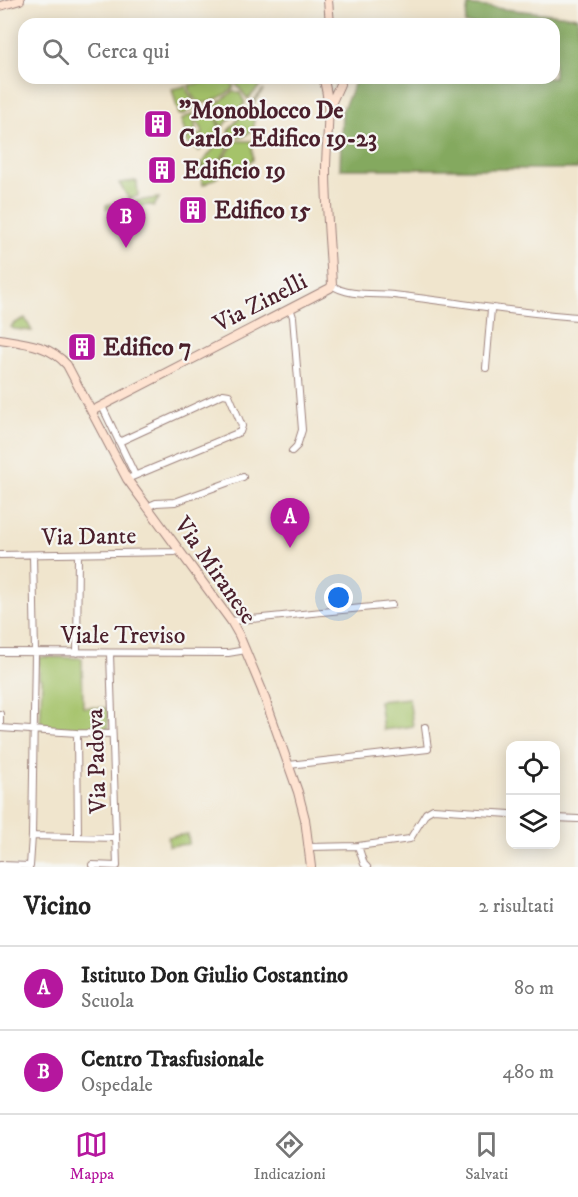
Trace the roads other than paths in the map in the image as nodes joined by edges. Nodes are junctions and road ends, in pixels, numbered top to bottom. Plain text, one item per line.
1 (20, 0) edge
2 (328, 0) edge
3 (0, 6) edge
4 (330, 18) edge
5 (325, 84) edge
6 (340, 84) edge
7 (329, 107) junction
8 (332, 285) junction
9 (290, 308) junction
10 (491, 309) junction
11 (578, 317) edge
12 (0, 339) edge
13 (486, 368) dead end
14 (102, 406) junction
15 (92, 411) junction
16 (119, 442) junction
17 (292, 451) dead end
18 (131, 477) junction
19 (243, 477) dead end
20 (147, 507) junction
21 (178, 549) junction
22 (78, 554) junction
23 (0, 555) edge
24 (33, 555) junction
25 (392, 605) dead end
26 (231, 621) junction
27 (246, 650) junction
28 (0, 652) edge
29 (35, 652) junction
30 (77, 653) junction
31 (110, 654) junction
32 (0, 714) edge
33 (425, 727) dead end
34 (0, 728) edge
35 (35, 731) junction
36 (77, 734) junction
37 (112, 734) junction
38 (289, 765) junction
39 (506, 814) edge
40 (560, 818) edge
41 (578, 819) edge
42 (32, 836) junction
43 (78, 837) junction
44 (116, 838) junction
45 (358, 846) junction
46 (309, 847) junction
47 (92, 866) dead end
48 (0, 867) edge
49 (117, 867) edge
50 (311, 867) edge
51 (367, 867) edge

1 - 3 main road
2 - 4 main road
5 - 7 main road
6 - 7 main road
7 - 8 main road
8 - 9 main road, Via Zinelli
8 - 10 street, Via Zinelli
9 - 14 main road, Via Zinelli
9 - 17 street
10 - 11 street, Via Zinelli
10 - 13 street
12 - 15 main road, Via Miranese
14 - 15 main road, Via Zinelli
14 - 16 street, Via Miranese
15 - 18 main road, Via Miranese
16 - 18 street, Via Miranese
16 - 18 street
18 - 20 main road, Via Miranese
19 - 20 street
20 - 21 main road, Via Miranese
21 - 22 street, Via Dante
21 - 26 main road, Via Miranese
22 - 24 street, Via Dante
22 - 30 street
23 - 24 street, Via Dante
24 - 29 street
25 - 26 street
26 - 27 main road, Via Miranese
27 - 31 street, Viale Treviso
27 - 38 main road, Via Miranese
28 - 29 street, Viale Treviso
29 - 30 street, Viale Treviso
29 - 35 street
30 - 31 street, Viale Treviso
31 - 37 street, Via Padova
32 - 34 street
33 - 38 street
34 - 35 street
35 - 36 street
35 - 42 street
36 - 37 street
36 - 43 street, Via Padova
37 - 44 street, Via Padova
38 - 46 main road, Via Miranese
39 - 45 street
40 - 41 street
42 - 43 street
42 - 48 street
43 - 44 street
44 - 49 street, Via Padova
45 - 46 street
45 - 51 street
46 - 50 main road, Via Miranese
47 - 49 street, Via Padova

